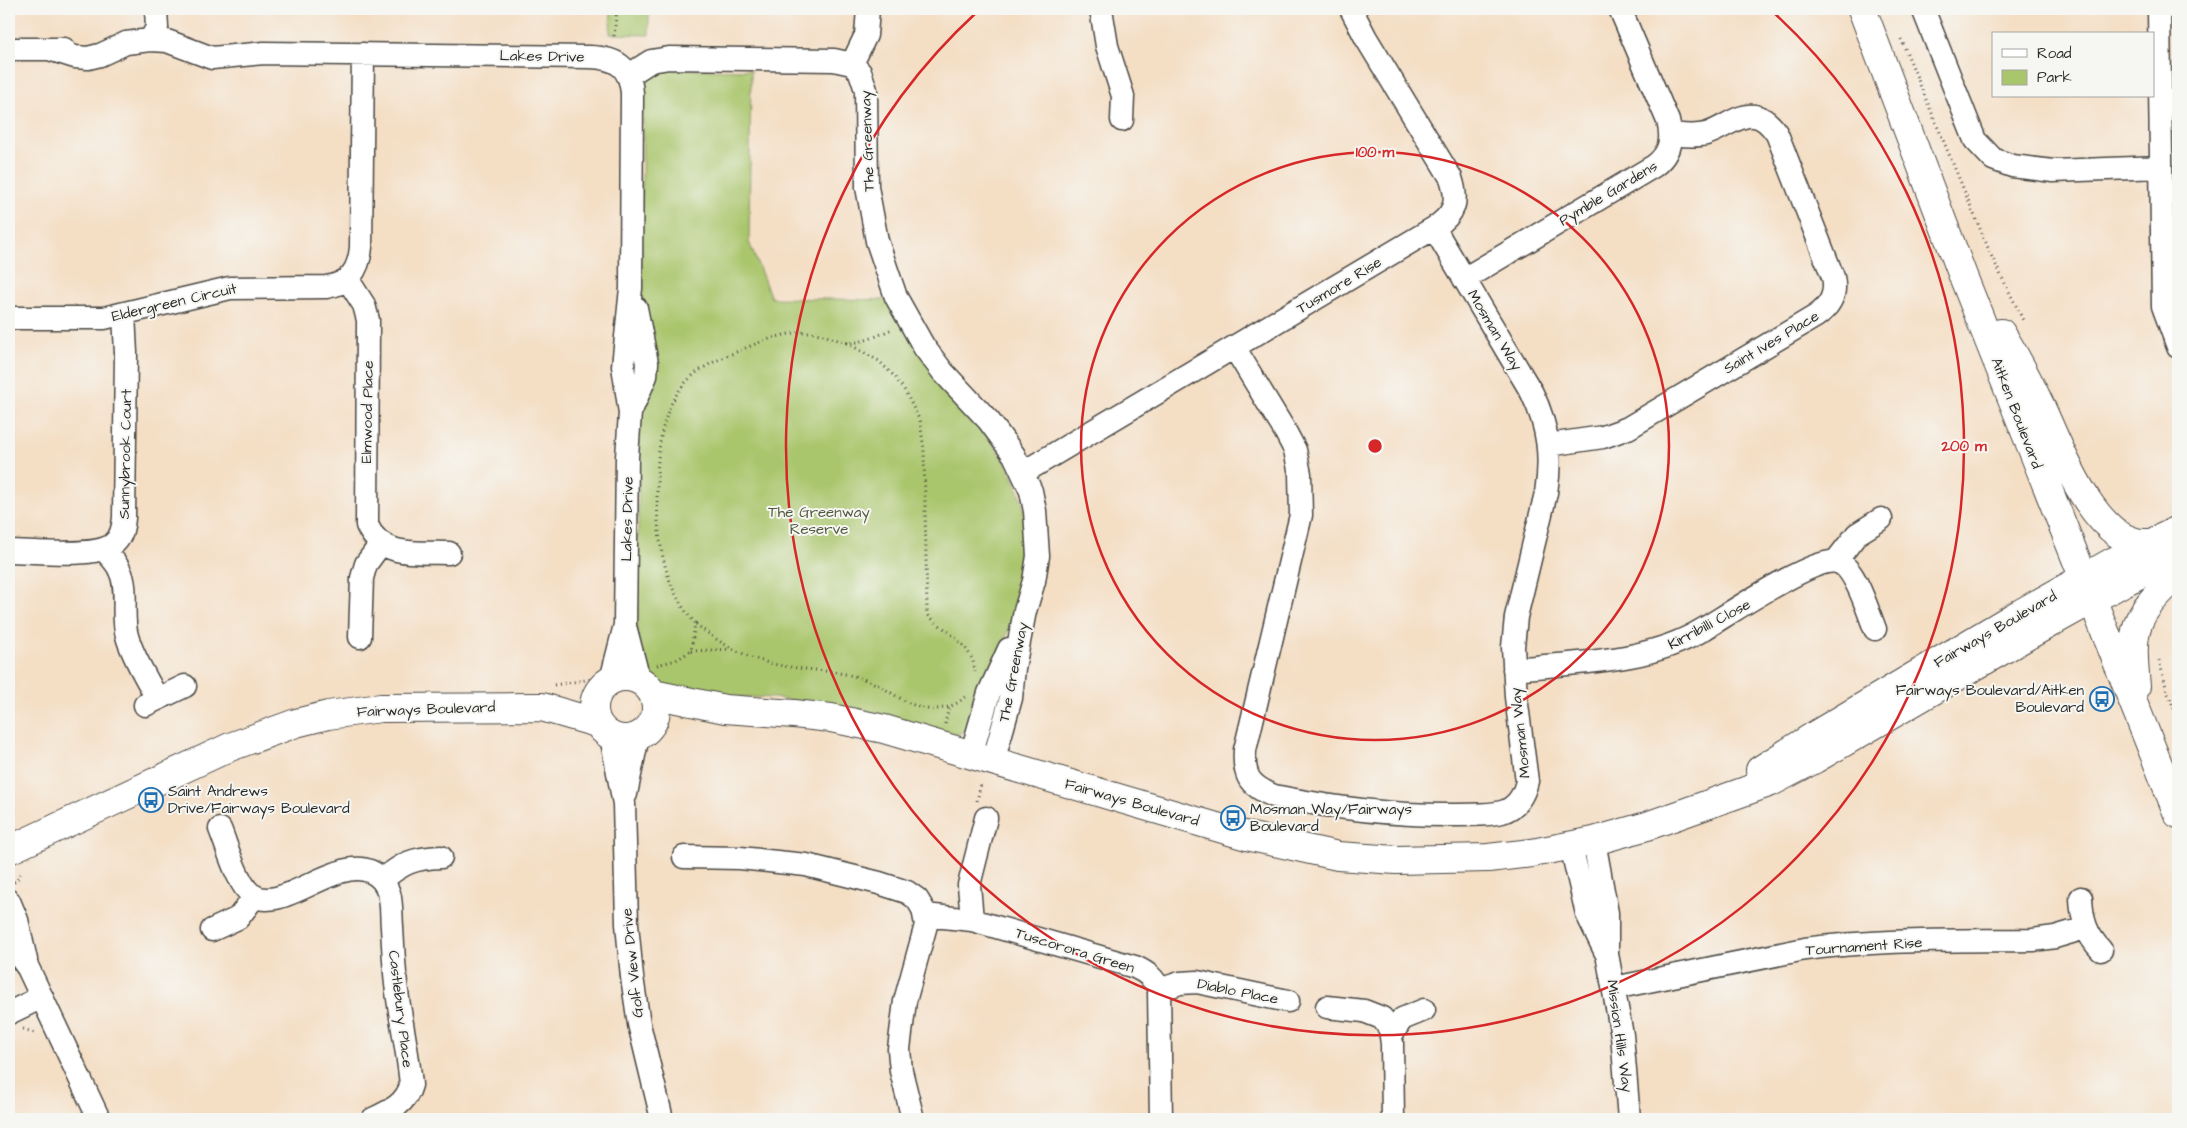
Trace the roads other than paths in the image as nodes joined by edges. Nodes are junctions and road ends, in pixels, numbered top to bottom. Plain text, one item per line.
1 (868, 9) edge
2 (1101, 9) edge
3 (1351, 9) edge
4 (1620, 9) edge
5 (1862, 9) edge
6 (1923, 9) edge
7 (2159, 9) edge
8 (150, 23) edge
9 (9, 49) edge
10 (363, 54) junction
11 (852, 64) junction
12 (628, 75) junction
13 (1122, 120) dead end
14 (1671, 134) junction
15 (2161, 167) junction
16 (1434, 228) junction
17 (1963, 276) junction
18 (1464, 279) junction
19 (348, 280) junction
20 (124, 314) junction
21 (9, 318) edge
22 (1234, 347) junction
23 (2178, 347) edge
24 (1548, 445) junction
25 (1024, 472) junction
26 (1881, 519) dead end
27 (2178, 530) edge
28 (2148, 543) junction
29 (380, 544) junction
30 (104, 550) junction
31 (9, 551) edge
32 (449, 553) dead end
33 (2178, 555) edge
34 (1836, 561) junction
35 (2178, 574) edge
36 (2088, 589) junction
37 (1875, 629) dead end
38 (360, 637) dead end
39 (1514, 669) junction
40 (625, 680) junction
41 (185, 686) dead end
42 (545, 696) junction
43 (725, 709) junction
44 (2140, 718) junction
45 (604, 729) junction
46 (645, 729) junction
47 (982, 758) junction
48 (624, 804) junction
49 (2178, 814) edge
50 (986, 818) dead end
51 (220, 829) dead end
52 (1582, 844) junction
53 (441, 857) dead end
54 (684, 857) dead end
55 (17, 858) edge
56 (382, 880) junction
57 (255, 896) junction
58 (2081, 898) dead end
59 (9, 901) edge
60 (925, 915) junction
61 (972, 920) junction
62 (2085, 928) junction
63 (212, 930) dead end
64 (9, 942) edge
65 (2101, 950) dead end
66 (28, 968) junction
67 (1614, 988) junction
68 (1159, 990) junction
69 (42, 997) junction
70 (1288, 1001) dead end
71 (1327, 1007) dead end
72 (1424, 1010) dead end
73 (12, 1022) edge
74 (1392, 1034) junction
75 (99, 1119) edge
76 (373, 1119) edge
77 (662, 1119) edge
78 (913, 1119) edge
79 (1161, 1119) edge
80 (1393, 1119) edge
81 (1629, 1119) edge

1 - 11 street
2 - 13 street
3 - 16 street, Tusmore Rise
4 - 14 street
5 - 17 street, Aitken Boulevard
6 - 15 street
7 - 15 street
8 - 9 street, Lakes Drive
8 - 10 street, Lakes Drive
10 - 12 street, Lakes Drive
10 - 19 street
11 - 12 street
11 - 25 street, The Greenway
12 - 40 street, Lakes Drive
14 - 18 street, Pymble Gardens
14 - 24 street, Saint Ives Place
15 - 23 street
16 - 18 street, Mosman Way
16 - 22 street, Tusmore Rise
17 - 28 street
17 - 36 street, Aitken Boulevard
18 - 24 street, Mosman Way
19 - 20 street, Eldergreen Circuit
19 - 29 street, Elmwood Place
20 - 21 street, Eldergreen Circuit
20 - 30 street, Sunnybrook Court
22 - 25 street, Tusmore Rise
22 - 39 street, Mosman Way
24 - 39 street, Mosman Way
25 - 47 street, The Greenway
26 - 34 street
27 - 28 street, Fairways Boulevard
28 - 36 street, Fairways Boulevard
29 - 32 street
29 - 38 street
30 - 31 street
30 - 41 street
33 - 36 street, Fairways Boulevard
34 - 37 street
34 - 39 street, Kirribilli Close
35 - 44 street
36 - 44 street, Aitken Boulevard
36 - 52 street, Fairways Boulevard
40 - 42 street, Fairways Boulevard
40 - 43 street, Fairways Boulevard
40 - 45 street
40 - 46 street
42 - 45 street, Fairways Boulevard
42 - 55 street, Fairways Boulevard
43 - 46 street, Fairways Boulevard
43 - 47 street, Fairways Boulevard
44 - 49 street, Aitken Boulevard
45 - 46 street
45 - 48 street, Golf View Drive
46 - 48 street, Golf View Drive
47 - 52 street, Fairways Boulevard
48 - 77 street, Golf View Drive
50 - 61 street
51 - 57 street
52 - 67 street, Mission Hills Way
53 - 56 street
54 - 60 street
56 - 57 street
56 - 76 street, Castlebury Place
57 - 63 street
58 - 62 street
59 - 66 street
60 - 61 street, Tuscorora Green
60 - 78 street
61 - 68 street, Tuscorora Green
62 - 65 street
62 - 67 street, Tournament Rise
64 - 66 street
66 - 69 street
67 - 81 street, Mission Hills Way
68 - 70 street, Diablo Place
68 - 79 street
69 - 73 street
69 - 75 street
71 - 74 street
72 - 74 street
74 - 80 street

